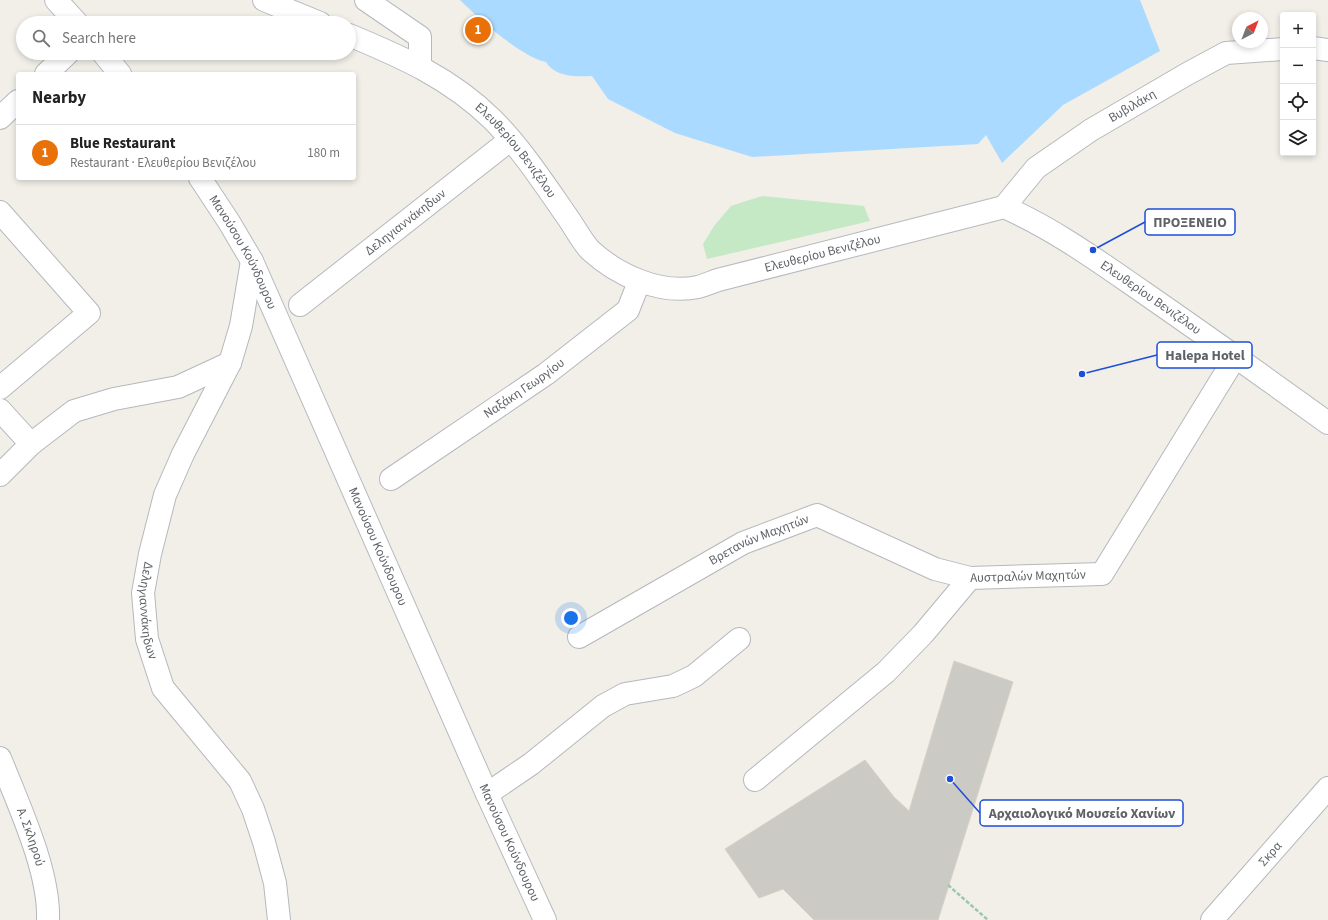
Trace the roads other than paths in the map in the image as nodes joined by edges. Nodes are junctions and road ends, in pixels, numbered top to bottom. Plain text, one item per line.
1 (56, 0) edge
2 (264, 0) edge
3 (366, 0) edge
4 (71, 16) edge
5 (303, 16) edge
6 (356, 38) edge
7 (1316, 48) edge
8 (1280, 49) edge
9 (1328, 50) edge
10 (61, 60) edge
11 (109, 60) edge
12 (420, 66) junction
13 (48, 72) edge
14 (118, 72) edge
15 (16, 103) edge
16 (0, 118) edge
17 (510, 140) junction
18 (201, 180) edge
19 (1004, 207) junction
20 (0, 212) edge
21 (252, 261) junction
22 (639, 282) junction
23 (300, 305) dead end
24 (1236, 356) junction
25 (230, 363) junction
26 (0, 388) edge
27 (0, 410) edge
28 (1328, 424) edge
29 (31, 444) junction
30 (0, 475) edge
31 (391, 479) dead end
32 (970, 578) junction
33 (579, 637) dead end
34 (739, 639) dead end
35 (0, 758) edge
36 (755, 780) dead end
37 (1328, 788) edge
38 (487, 794) junction
39 (48, 920) edge
40 (279, 920) edge
41 (546, 920) edge
42 (1212, 920) edge

1 - 4 street
2 - 5 street
3 - 12 street
6 - 12 street, Ελευθερίου Βενιζέλου
7 - 9 street
8 - 19 street, Βυβιλάκη
10 - 13 street
11 - 14 street
12 - 17 street, Ελευθερίου Βενιζέλου
15 - 16 street
17 - 22 street, Ελευθερίου Βενιζέλου
17 - 23 street, Δεληγιαννάκηδων
18 - 21 street, Μανούσου Κούνδουρου
19 - 22 street, Ελευθερίου Βενιζέλου
19 - 24 street, Ελευθερίου Βενιζέλου
20 - 26 street
21 - 25 street, Δεληγιαννάκηδων
21 - 38 street, Μανούσου Κούνδουρου
22 - 31 street, Ναξάκη Γεωργίου
24 - 28 street, Ελευθερίου Βενιζέλου
24 - 32 street, Αυστραλών Μαχητών
25 - 29 street
25 - 40 street, Δεληγιαννάκηδων
27 - 29 street
29 - 30 street
32 - 33 street, Βρετανών Μαχητών
32 - 36 street, Αυστραλών Μαχητών
34 - 38 street
35 - 39 street, Α. Σκληρού
37 - 42 street, Σκρα
38 - 41 street, Μανούσου Κούνδουρου

